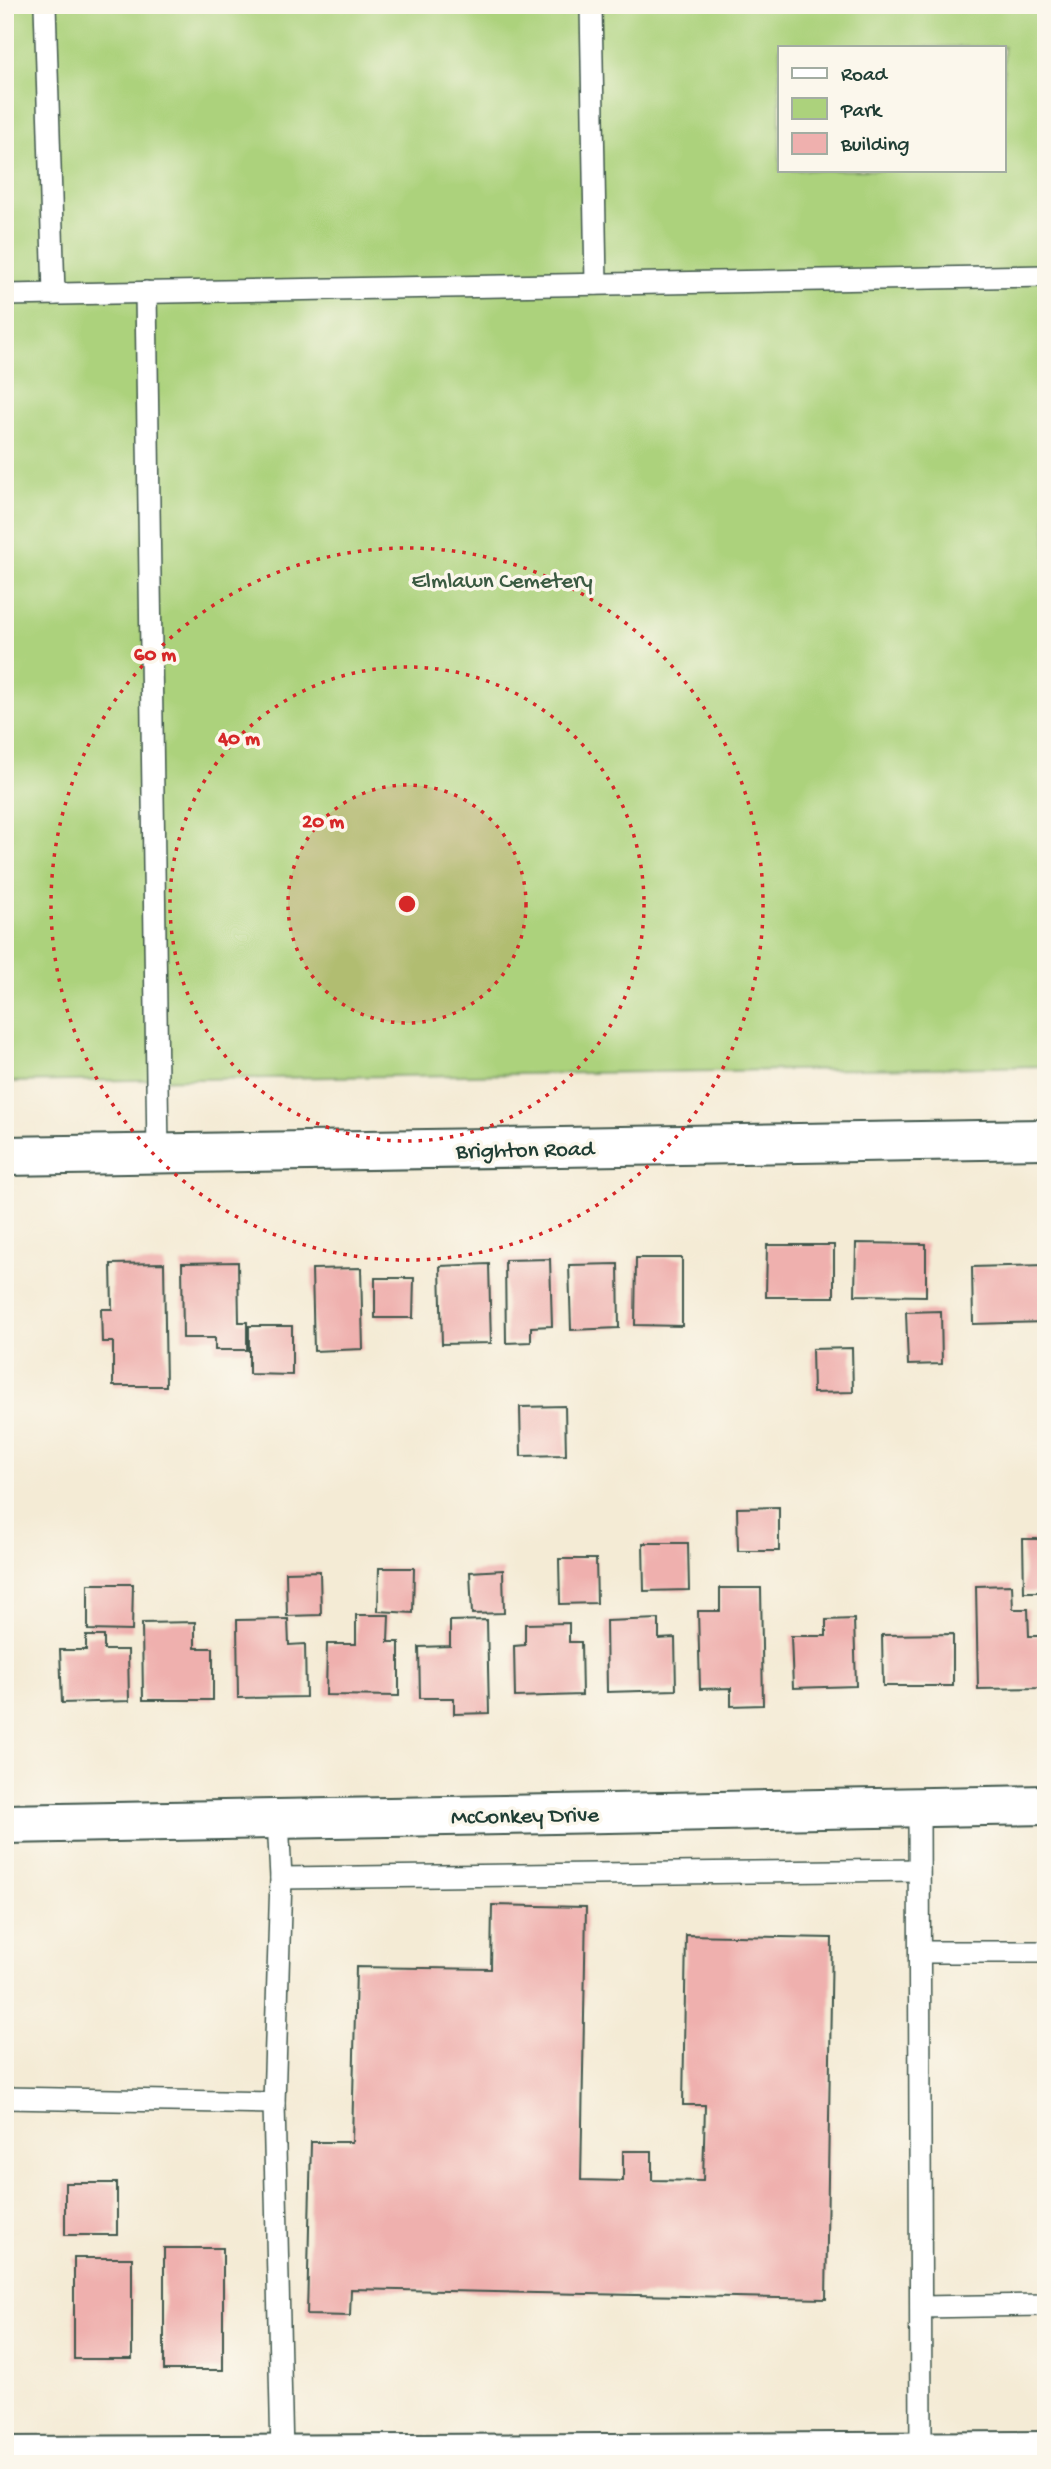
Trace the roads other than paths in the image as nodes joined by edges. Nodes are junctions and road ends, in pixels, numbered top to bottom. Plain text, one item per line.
1 (45, 5) edge
2 (591, 5) edge
3 (1046, 276) edge
4 (596, 284) junction
5 (146, 292) junction
6 (54, 294) junction
7 (5, 295) edge
8 (1046, 1139) edge
9 (158, 1154) junction
10 (5, 1156) edge
11 (1046, 1805) edge
12 (919, 1807) junction
13 (278, 1819) junction
14 (5, 1824) edge
15 (919, 1870) junction
16 (281, 1878) junction
17 (920, 1952) junction
18 (1046, 1952) edge
19 (5, 2098) edge
20 (274, 2103) junction
21 (1046, 2305) edge
22 (921, 2307) junction
23 (1046, 2451) edge
24 (921, 2452) junction
25 (282, 2455) junction
26 (5, 2456) edge

1 - 6 lane
2 - 4 lane
3 - 4 lane
4 - 5 lane
5 - 6 lane
5 - 9 lane
6 - 7 lane
8 - 9 street, Brighton Road
9 - 10 street, Brighton Road
11 - 12 street, McConkey Drive
12 - 13 street, McConkey Drive
12 - 15 lane
13 - 14 street, McConkey Drive
13 - 16 lane
15 - 16 lane
15 - 17 lane
16 - 20 lane
17 - 18 lane
17 - 22 lane
19 - 20 lane
20 - 25 lane
21 - 22 lane
22 - 24 lane
23 - 24 street
24 - 25 street
25 - 26 street

